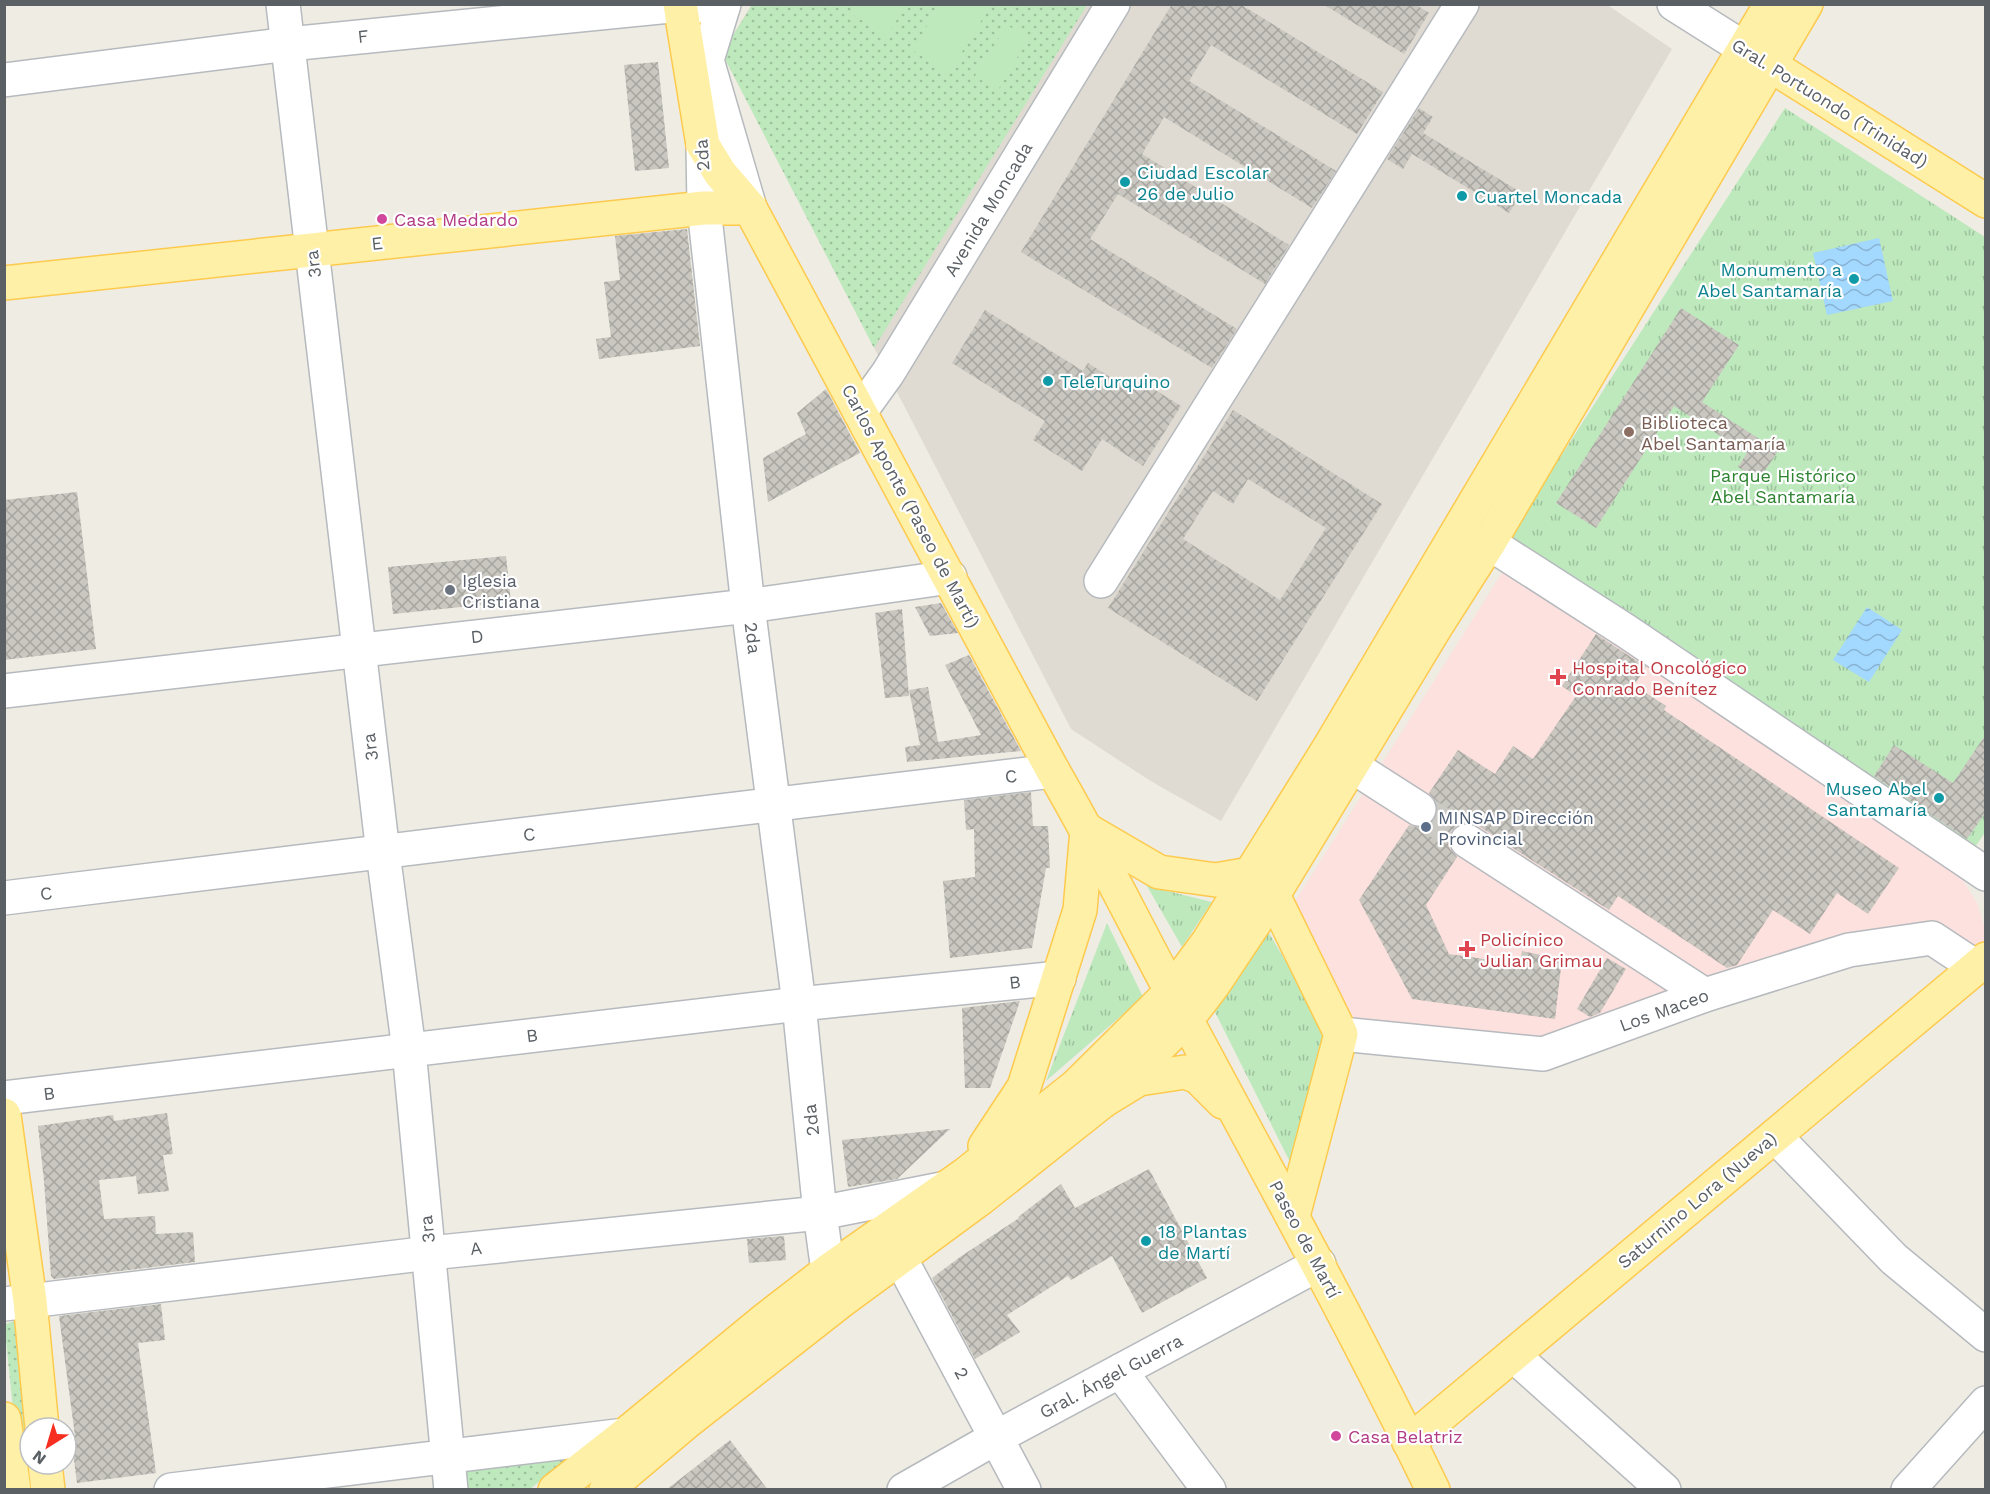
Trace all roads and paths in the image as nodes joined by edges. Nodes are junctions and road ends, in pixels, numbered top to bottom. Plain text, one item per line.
1 (283, 4) edge
2 (1113, 4) edge
3 (1462, 4) edge
4 (1771, 4) edge
5 (1806, 4) edge
6 (680, 5) edge
7 (723, 6) edge
8 (1683, 7) edge
9 (289, 44) junction
10 (1758, 57) junction
11 (4, 80) edge
12 (703, 145) junction
13 (1986, 201) edge
14 (750, 207) junction
15 (704, 208) junction
16 (311, 250) junction
17 (4, 283) edge
18 (860, 412) junction
19 (1489, 543) junction
20 (950, 577) junction
21 (1101, 581) dead end
22 (748, 606) junction
23 (358, 650) junction
24 (4, 691) edge
25 (1352, 766) junction
26 (1053, 771) junction
27 (774, 803) junction
28 (1419, 809) tunnel mouth
29 (1087, 830) junction
30 (1467, 841) tunnel mouth
31 (383, 853) junction
32 (1986, 874) edge
33 (1262, 884) junction
34 (4, 898) edge
35 (1981, 963) edge
36 (1059, 978) junction
37 (1705, 995) junction
38 (799, 1004) junction
39 (1179, 1006) junction
40 (1341, 1034) junction
41 (409, 1050) junction
42 (4, 1098) edge
43 (1103, 1101) junction
44 (4, 1115) edge
45 (1240, 1117) junction
46 (1775, 1136) junction
47 (957, 1181) junction
48 (820, 1213) junction
49 (1293, 1216) junction
50 (430, 1253) junction
51 (900, 1258) junction
52 (1318, 1264) junction
53 (828, 1271) junction
54 (17, 1302) edge
55 (1986, 1335) edge
56 (1513, 1355) junction
57 (1119, 1371) junction
58 (1986, 1403) edge
59 (40, 1416) edge
60 (4, 1419) edge
61 (626, 1435) junction
62 (996, 1437) junction
63 (1409, 1442) junction
64 (447, 1456) junction
65 (14, 1490) edge
66 (171, 1490) edge
67 (451, 1490) edge
68 (555, 1490) edge
69 (606, 1490) edge
70 (904, 1490) edge
71 (1024, 1490) edge
72 (1209, 1490) edge
73 (1433, 1490) edge
74 (1664, 1490) edge
75 (1908, 1490) edge

1 - 9 street, 3ra
2 - 18 street, Avenida Moncada
3 - 21 street
4 - 10 main road
5 - 10 main road
6 - 7 street, F
6 - 9 street, F
6 - 12 main road, 2da
7 - 14 street, Carlos Aponte (Paseo de Martí)
8 - 10 street, Gral. Portuondo (Trinidad)
9 - 11 street, F
9 - 16 street, 3ra
10 - 13 main road, Gral. Portuondo (Trinidad)
10 - 19 main road
10 - 33 main road
12 - 14 main road
12 - 15 street, 2da
14 - 15 main road, E
14 - 18 main road, Carlos Aponte (Paseo de Martí)
15 - 16 main road, E
15 - 22 street, 2da
16 - 17 main road, E
16 - 23 street, 3ra
18 - 20 main road, Carlos Aponte (Paseo de Martí)
19 - 25 main road
19 - 32 street
20 - 22 street, D
20 - 26 main road, Carlos Aponte (Paseo de Martí)
22 - 23 street, D
22 - 27 street, 2da
23 - 24 street, D
23 - 31 street, 3ra
25 - 28 street
25 - 33 main road
26 - 27 street, C
26 - 29 main road, Carlos Aponte (Paseo de Martí)
27 - 31 street, C
27 - 38 street, 2da
29 - 33 main road
29 - 36 main road
29 - 39 main road, Carlos Aponte (Paseo de Martí)
30 - 37 street
31 - 34 street, C
31 - 41 street, 3ra
33 - 39 main road
33 - 40 main road
35 - 37 street, Los Maceo
35 - 46 main road, Saturnino Lora (Nueva)
36 - 38 street, B
36 - 47 main road
37 - 40 street, Los Maceo
38 - 41 street, B
38 - 48 street, 2da
39 - 43 main road
39 - 45 main road, Paseo de Martí
39 - 47 main road
40 - 49 main road
41 - 42 street, B
41 - 50 street, 3ra
43 - 45 main road
43 - 51 main road
44 - 54 main road
45 - 49 main road, Paseo de Martí
46 - 55 street
46 - 56 main road, Saturnino Lora (Nueva)
47 - 48 street, A
47 - 53 main road
48 - 50 street, A
48 - 53 street, 2da
49 - 52 main road, Paseo de Martí
50 - 54 street, A
50 - 64 street, 3ra
51 - 62 street, 2
51 - 69 main road
52 - 57 street, Gral. Ángel Guerra
52 - 63 main road, Paseo de Martí
53 - 61 main road
54 - 59 main road
56 - 63 main road, Saturnino Lora (Nueva)
56 - 74 street
57 - 62 street, Gral. Ángel Guerra
57 - 72 street
58 - 75 street
60 - 65 main road
61 - 64 street
61 - 68 main road
62 - 70 street, Gral. Ángel Guerra
62 - 71 street, 2
63 - 73 main road, Paseo de Martí
64 - 66 street
64 - 67 street, 3ra

